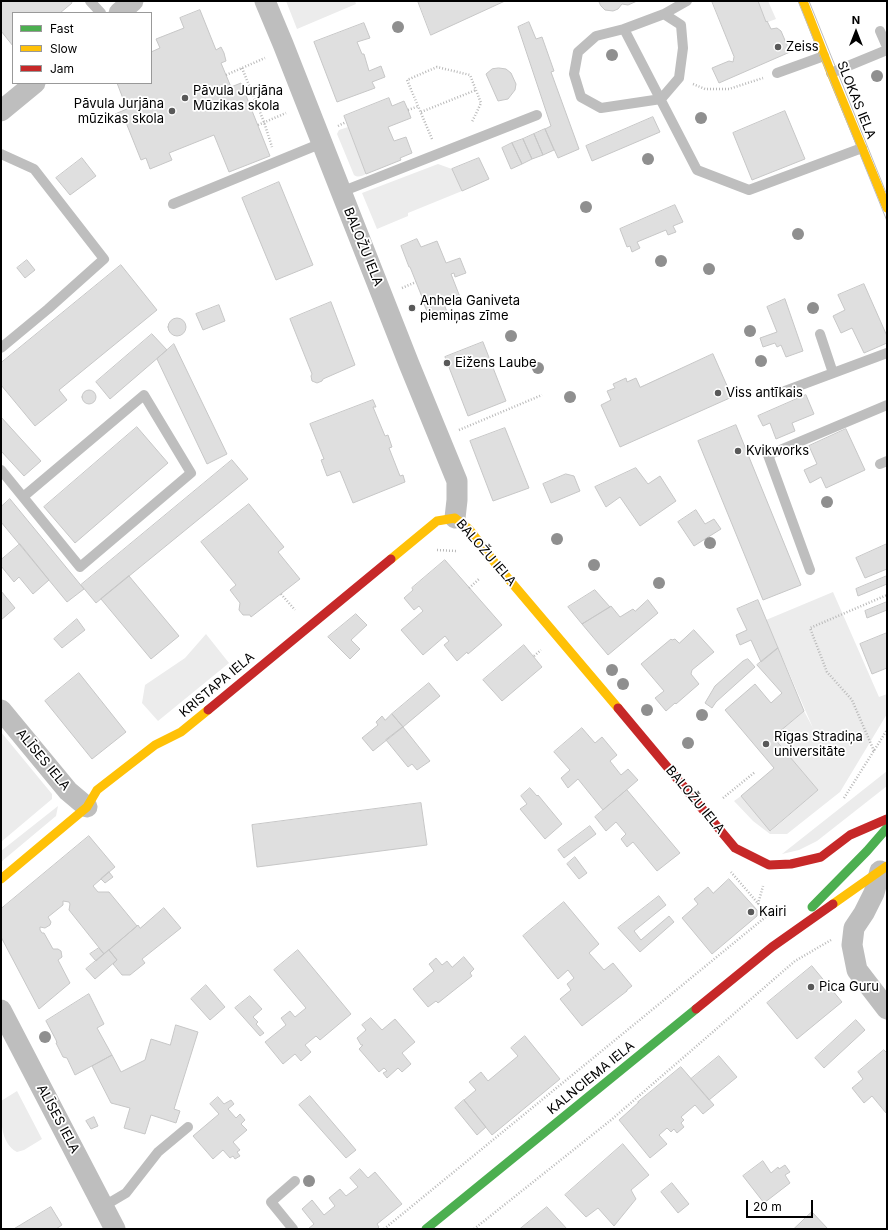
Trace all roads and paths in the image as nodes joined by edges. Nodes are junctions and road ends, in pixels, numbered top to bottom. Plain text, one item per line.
1 (90, 1) edge
2 (133, 1) edge
3 (265, 1) edge
4 (687, 1) edge
5 (803, 1) edge
6 (100, 12) edge
7 (119, 12) edge
8 (664, 14) junction
9 (624, 29) junction
10 (880, 31) dead end
11 (887, 47) edge
12 (887, 50) edge
13 (824, 56) junction
14 (262, 59) dead end
15 (242, 68) junction
16 (777, 73) joint
17 (831, 73) junction
18 (226, 75) dead end
19 (679, 78) junction
20 (34, 84) edge
21 (476, 90) junction
22 (661, 99) junction
23 (418, 106) junction
24 (408, 110) dead end
25 (1, 111) edge
26 (421, 112) junction
27 (284, 114) dead end
28 (537, 115) dead end
29 (264, 122) junction
30 (471, 123) dead end
31 (258, 125) dead end
32 (266, 130) dead end
33 (433, 141) dead end
34 (322, 143) junction
35 (862, 148) junction
36 (1, 154) edge
37 (341, 192) junction
38 (173, 204) dead end
39 (887, 208) edge
40 (416, 282) dead end
41 (397, 289) dead end
42 (820, 334) dead end
43 (1, 348) edge
44 (887, 353) edge
45 (833, 373) junction
46 (785, 390) dead end
47 (542, 395) dead end
48 (887, 404) edge
49 (455, 432) dead end
50 (1, 470) edge
51 (23, 497) junction
52 (455, 518) junction
53 (810, 570) dead end
54 (281, 594) dead end
55 (887, 595) edge
56 (293, 607) dead end
57 (540, 650) dead end
58 (534, 656) dead end
59 (1, 710) edge
60 (887, 730) edge
61 (874, 751) junction
62 (755, 772) dead end
63 (844, 798) dead end
64 (87, 808) junction
65 (706, 813) junction
66 (887, 819) edge
67 (887, 828) edge
68 (883, 868) edge
69 (1, 879) edge
70 (763, 885) dead end
71 (758, 904) dead end
72 (768, 915) dead end
73 (854, 928) junction
74 (772, 947) junction
75 (887, 1009) edge
76 (1, 1010) edge
77 (188, 1127) dead end
78 (295, 1181) dead end
79 (104, 1206) junction
80 (115, 1229) edge
81 (292, 1229) edge
82 (384, 1229) edge
83 (426, 1229) edge
84 (474, 1229) edge

1 - 6 lane
2 - 7 street
3 - 34 street, BALOŽU IELA
4 - 8 lane
5 - 13 street, SLOKAS IELA
8 - 9 lane
8 - 19 lane
9 - 22 lane
9 - 22 lane
10 - 11 lane
12 - 17 lane
13 - 16 lane
13 - 17 street, SLOKAS IELA
14 - 15 path
15 - 18 path
15 - 29 path
16 - 19 path
17 - 35 street, SLOKAS IELA
19 - 22 lane
20 - 25 street
21 - 23 path
21 - 26 path
21 - 30 path
22 - 35 lane
23 - 24 path
23 - 26 path
26 - 33 path
27 - 29 path
28 - 37 lane
29 - 31 path
29 - 32 path
34 - 37 street, BALOŽU IELA
34 - 38 lane
35 - 39 street, SLOKAS IELA
36 - 43 lane
37 - 52 street, BALOŽU IELA
40 - 41 path
42 - 45 lane
44 - 45 lane
45 - 46 lane
47 - 49 path
48 - 53 lane
50 - 51 lane
51 - 51 lane
52 - 64 street, KRISTAPA IELA
52 - 65 street, BALOŽU IELA
54 - 56 path
55 - 61 path
57 - 58 path
59 - 64 street, ALĪSES IELA
60 - 61 path
61 - 63 path
62 - 65 path
64 - 69 street, KRISTAPA IELA
65 - 66 street, BALOŽU IELA
67 - 74 street, KALNCIEMA IELA
68 - 73 street
68 - 74 street, KALNCIEMA IELA
70 - 71 path
72 - 82 path
73 - 75 street
73 - 84 path
74 - 83 street, KALNCIEMA IELA
76 - 79 street, ALĪSES IELA
77 - 79 lane
78 - 81 lane
79 - 80 street, ALĪSES IELA

